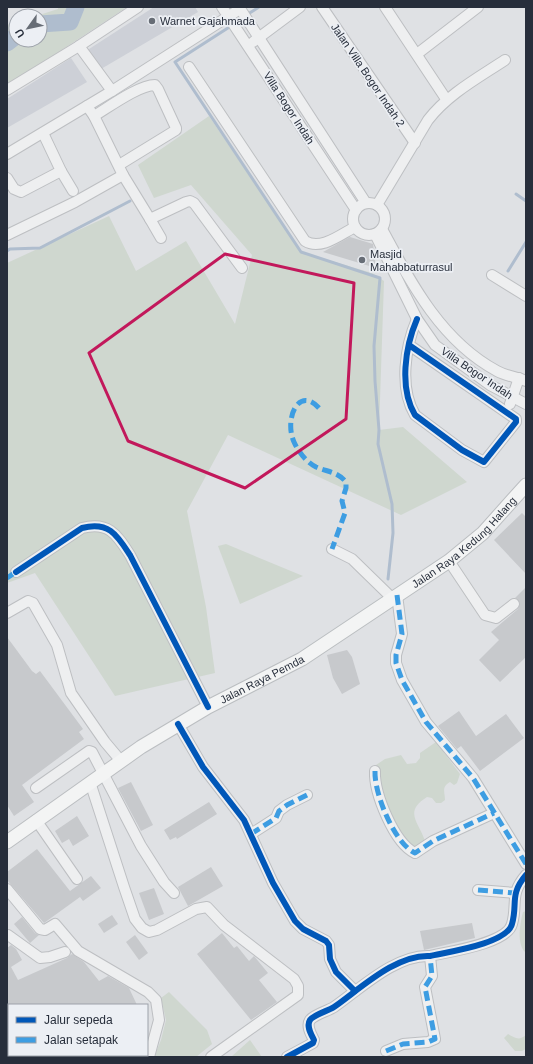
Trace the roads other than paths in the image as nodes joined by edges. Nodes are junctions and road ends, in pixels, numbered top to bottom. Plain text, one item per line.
1 (138, 7) edge
2 (222, 7) edge
3 (300, 7) edge
4 (322, 7) edge
5 (385, 7) edge
6 (478, 7) edge
7 (240, 8) edge
8 (229, 16) junction
9 (258, 38) junction
10 (79, 46) junction
11 (248, 46) junction
12 (417, 54) junction
13 (505, 60) dead end
14 (189, 67) dead end
15 (7, 90) edge
16 (112, 91) junction
17 (446, 99) junction
18 (87, 106) junction
19 (94, 116) junction
20 (43, 133) junction
21 (414, 143) junction
22 (7, 154) edge
23 (119, 165) junction
24 (61, 171) junction
25 (123, 175) junction
26 (7, 178) edge
27 (73, 191) dead end
28 (366, 203) junction
29 (377, 205) junction
30 (356, 210) junction
31 (150, 219) junction
32 (355, 226) junction
33 (379, 232) junction
34 (7, 235) edge
35 (161, 238) dead end
36 (396, 264) junction
37 (242, 268) dead end
38 (492, 275) dead end
39 (526, 296) edge
40 (417, 319) junction
41 (408, 345) junction
42 (522, 379) edge
43 (512, 397) junction
44 (526, 404) edge
45 (507, 412) junction
46 (526, 485) edge
47 (332, 549) dead end
48 (449, 560) junction
49 (16, 572) dead end
50 (395, 596) junction
51 (514, 604) dead end
52 (7, 613) edge
53 (208, 707) junction
54 (178, 724) junction
55 (121, 761) junction
56 (374, 771) dead end
57 (103, 774) junction
58 (90, 782) junction
59 (36, 788) dead end
60 (307, 795) dead end
61 (494, 813) junction
62 (36, 820) junction
63 (251, 834) junction
64 (7, 842) edge
65 (526, 864) edge
66 (526, 875) edge
67 (77, 879) dead end
68 (7, 889) edge
69 (478, 890) dead end
70 (174, 893) dead end
71 (515, 893) junction
72 (7, 935) edge
73 (66, 952) dead end
74 (430, 956) junction
75 (355, 991) junction
76 (386, 1051) dead end
77 (149, 1057) edge
78 (211, 1057) edge
79 (287, 1057) edge

1 - 10 street
2 - 8 street, Villa Bogor Indah
3 - 9 street
4 - 21 street, Jalan Villa Bogor Indah 2
5 - 12 street
6 - 12 street
7 - 8 street
7 - 9 street, Villa Bogor Indah
8 - 11 street, Villa Bogor Indah
8 - 16 street
9 - 11 street
9 - 28 street, Villa Bogor Indah
10 - 15 street
10 - 16 street
11 - 30 street, Villa Bogor Indah
12 - 17 street
13 - 17 street
14 - 32 street
16 - 18 street
17 - 21 street
18 - 19 street
18 - 20 street
19 - 23 street
19 - 23 street
20 - 22 street
20 - 24 street
21 - 29 street
23 - 25 street
24 - 26 street
24 - 27 street
25 - 31 street
25 - 34 street
28 - 29 street
28 - 30 street
29 - 33 street, Villa Bogor Indah
30 - 32 street
31 - 35 street
31 - 37 street
32 - 33 street
33 - 36 street, Villa Bogor Indah
36 - 40 street, Villa Bogor Indah
36 - 42 street, Villa Bogor Indah
38 - 39 street
40 - 41 street
40 - 43 street, Villa Bogor Indah
41 - 45 street
41 - 45 street
42 - 43 street
43 - 44 street, Villa Bogor Indah
43 - 45 street
46 - 48 main road, Jalan Raya Kedung Halang
47 - 50 street
48 - 50 main road, Jalan Raya Kedung Halang
48 - 51 street
49 - 53 street
50 - 53 main road, Jalan Raya Pemda
50 - 61 street
52 - 55 street
53 - 54 main road, Jalan Raya Pemda
54 - 55 main road, Jalan Raya Pemda
54 - 63 street
55 - 57 main road, Jalan Raya Pemda
56 - 61 street
57 - 58 main road, Jalan Raya Pemda
57 - 59 street
57 - 70 street
58 - 62 main road, Jalan Raya Pemda
58 - 78 street
60 - 63 street
61 - 65 street
62 - 64 main road, Jalan Raya Pemda
62 - 67 street
63 - 75 street
66 - 71 street
68 - 77 street
69 - 71 street
71 - 74 street
72 - 73 street
74 - 75 street
74 - 76 street
75 - 79 street

